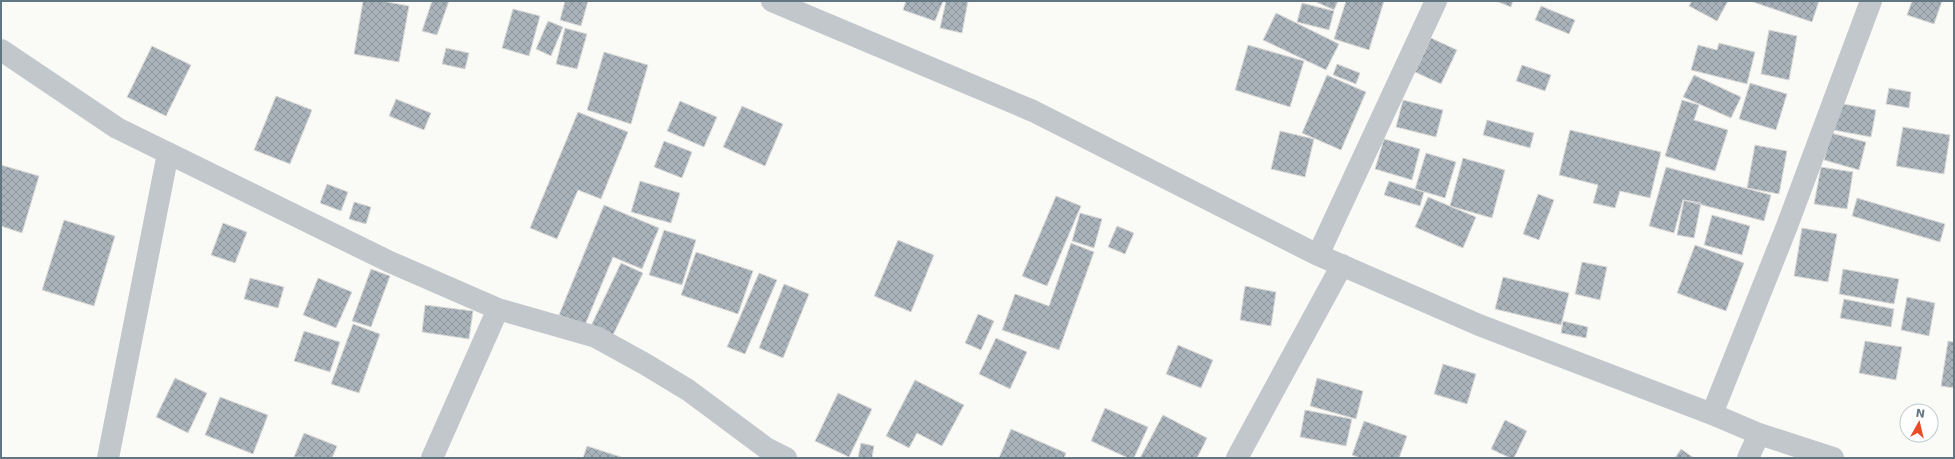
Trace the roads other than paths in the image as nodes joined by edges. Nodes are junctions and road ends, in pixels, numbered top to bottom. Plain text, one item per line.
1 (772, 1) edge
2 (1436, 1) edge
3 (1871, 1) edge
4 (1, 50) edge
5 (168, 153) junction
6 (1318, 255) junction
7 (1342, 266) junction
8 (498, 310) junction
9 (1712, 414) junction
10 (1759, 434) junction
11 (763, 453) edge
12 (108, 458) edge
13 (432, 458) edge
14 (786, 458) edge
15 (1237, 458) edge
16 (1748, 458) edge
17 (1832, 458) edge

1 - 6 street
2 - 6 street
3 - 9 street
4 - 5 street
5 - 8 street
5 - 12 street
6 - 7 street
7 - 9 street
7 - 15 street
8 - 11 street
8 - 13 street
9 - 10 street
10 - 16 street
10 - 17 street
11 - 14 street

